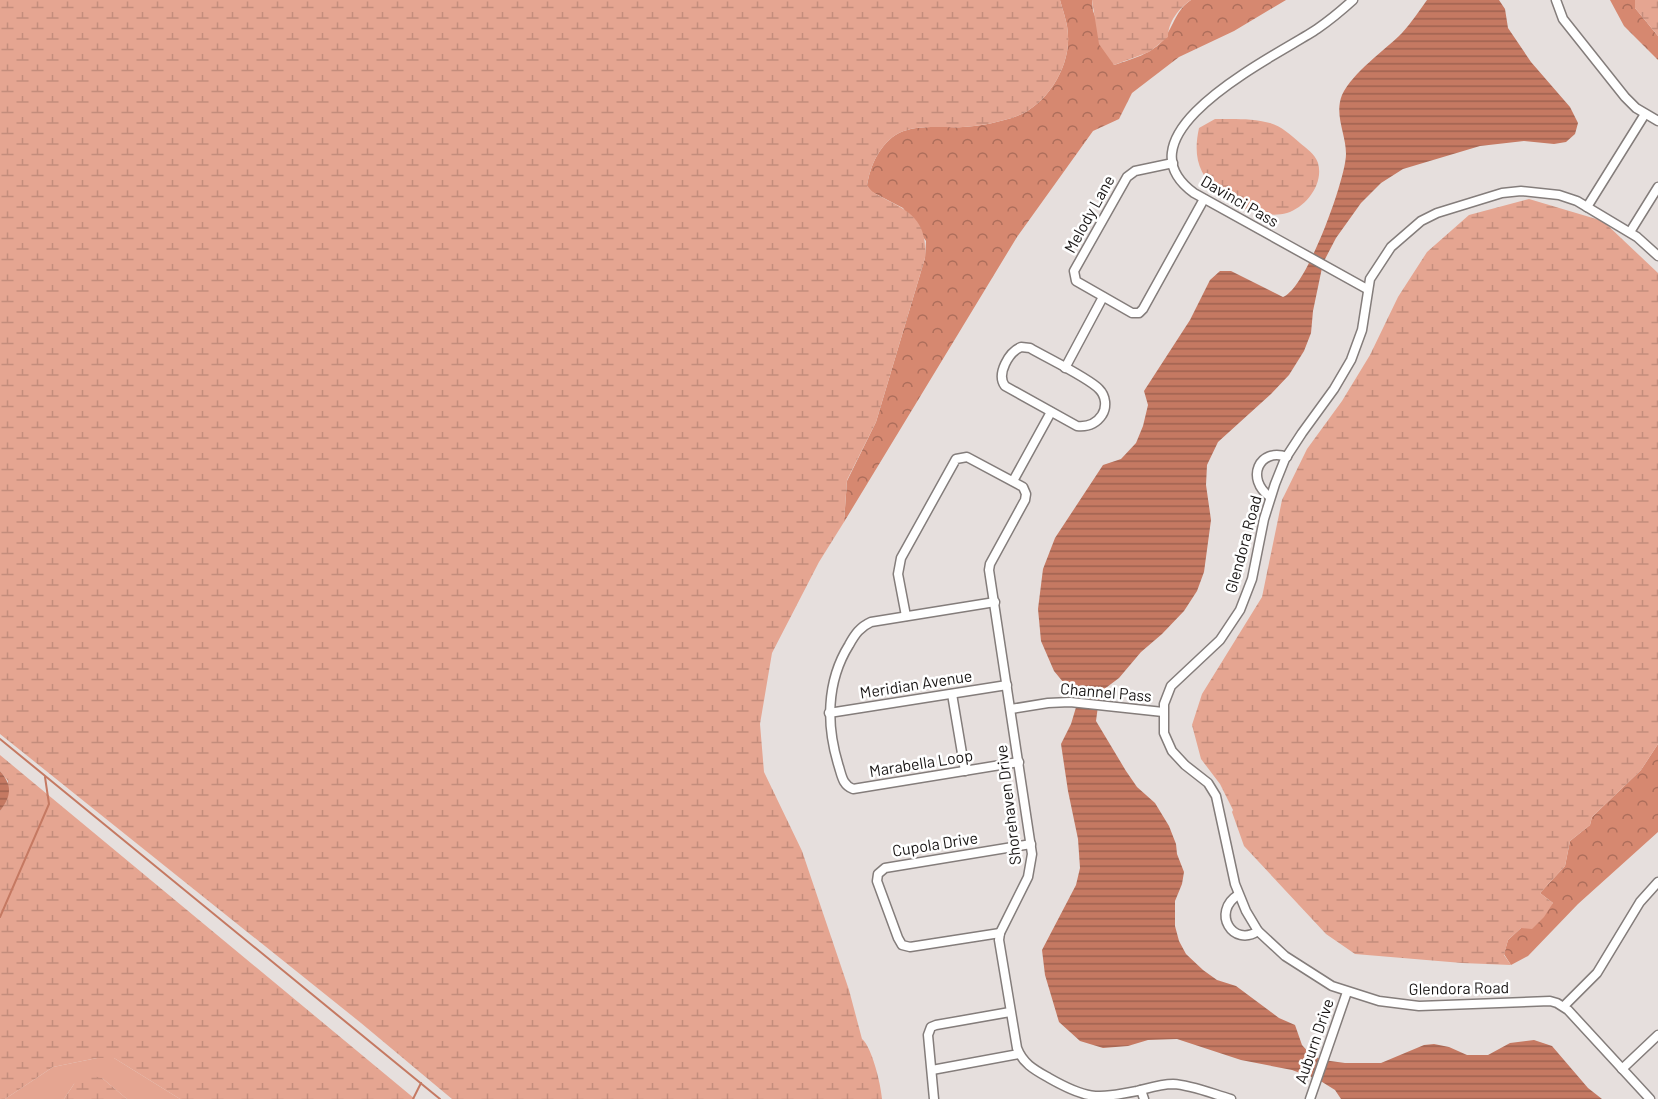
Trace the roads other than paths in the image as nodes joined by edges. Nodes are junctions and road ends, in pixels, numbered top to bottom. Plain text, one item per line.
1 (1353, 0) edge
2 (1556, 0) edge
3 (1645, 114) junction
4 (1658, 121) edge
5 (1173, 163) junction
6 (1658, 187) edge
7 (1204, 199) junction
8 (1587, 207) junction
9 (1630, 232) junction
10 (1658, 256) edge
11 (1367, 289) junction
12 (1104, 297) junction
13 (1065, 368) junction
14 (1051, 412) junction
15 (1287, 457) junction
16 (1012, 481) junction
17 (1270, 497) junction
18 (995, 602) junction
19 (906, 616) junction
20 (1007, 685) junction
21 (952, 694) junction
22 (1011, 710) junction
23 (1163, 712) junction
24 (829, 713) junction
25 (1018, 762) junction
26 (965, 771) junction
27 (1031, 844) junction
28 (1658, 882) edge
29 (1238, 895) junction
30 (1258, 931) junction
31 (1000, 933) junction
32 (1347, 992) junction
33 (1564, 1006) junction
34 (1010, 1012) junction
35 (1658, 1035) edge
36 (1019, 1054) junction
37 (1622, 1069) junction
38 (932, 1070) junction
39 (1141, 1090) junction
40 (934, 1099) edge
41 (1144, 1099) edge
42 (1231, 1099) edge
43 (1310, 1099) edge
44 (1650, 1099) edge

1 - 5 street
2 - 3 street
3 - 4 street
3 - 8 street
5 - 7 street, Davinci Pass
5 - 12 street, Melody Lane
6 - 9 street
7 - 11 street, Davinci Pass
7 - 12 street
8 - 9 street
8 - 11 street
9 - 10 street
11 - 15 street, Glendora Road
12 - 13 street
13 - 14 street
13 - 14 street
14 - 16 street
15 - 17 street, Glendora Road
15 - 17 street
16 - 18 street, Shorehaven Drive
16 - 19 street
17 - 23 street, Glendora Road
18 - 19 street, Marabella Loop
18 - 20 street, Shorehaven Drive
19 - 24 street, Marabella Loop
20 - 21 street, Meridian Avenue
20 - 22 street, Shorehaven Drive
21 - 24 street, Meridian Avenue
21 - 26 street
22 - 23 street, Channel Pass
22 - 25 street, Shorehaven Drive
23 - 29 street, Glendora Road
24 - 26 street, Marabella Loop
25 - 26 street, Marabella Loop
25 - 27 street, Shorehaven Drive
27 - 31 street, Shorehaven Drive
27 - 31 street, Cupola Drive
28 - 33 street
29 - 30 street, Glendora Road
29 - 30 street
30 - 32 street, Glendora Road
31 - 34 street
32 - 33 street, Glendora Road
32 - 43 street, Auburn Drive
33 - 37 street
34 - 36 street
34 - 38 street
35 - 37 street
36 - 38 street
36 - 39 street
37 - 44 street
38 - 40 street
39 - 41 street
39 - 42 street

